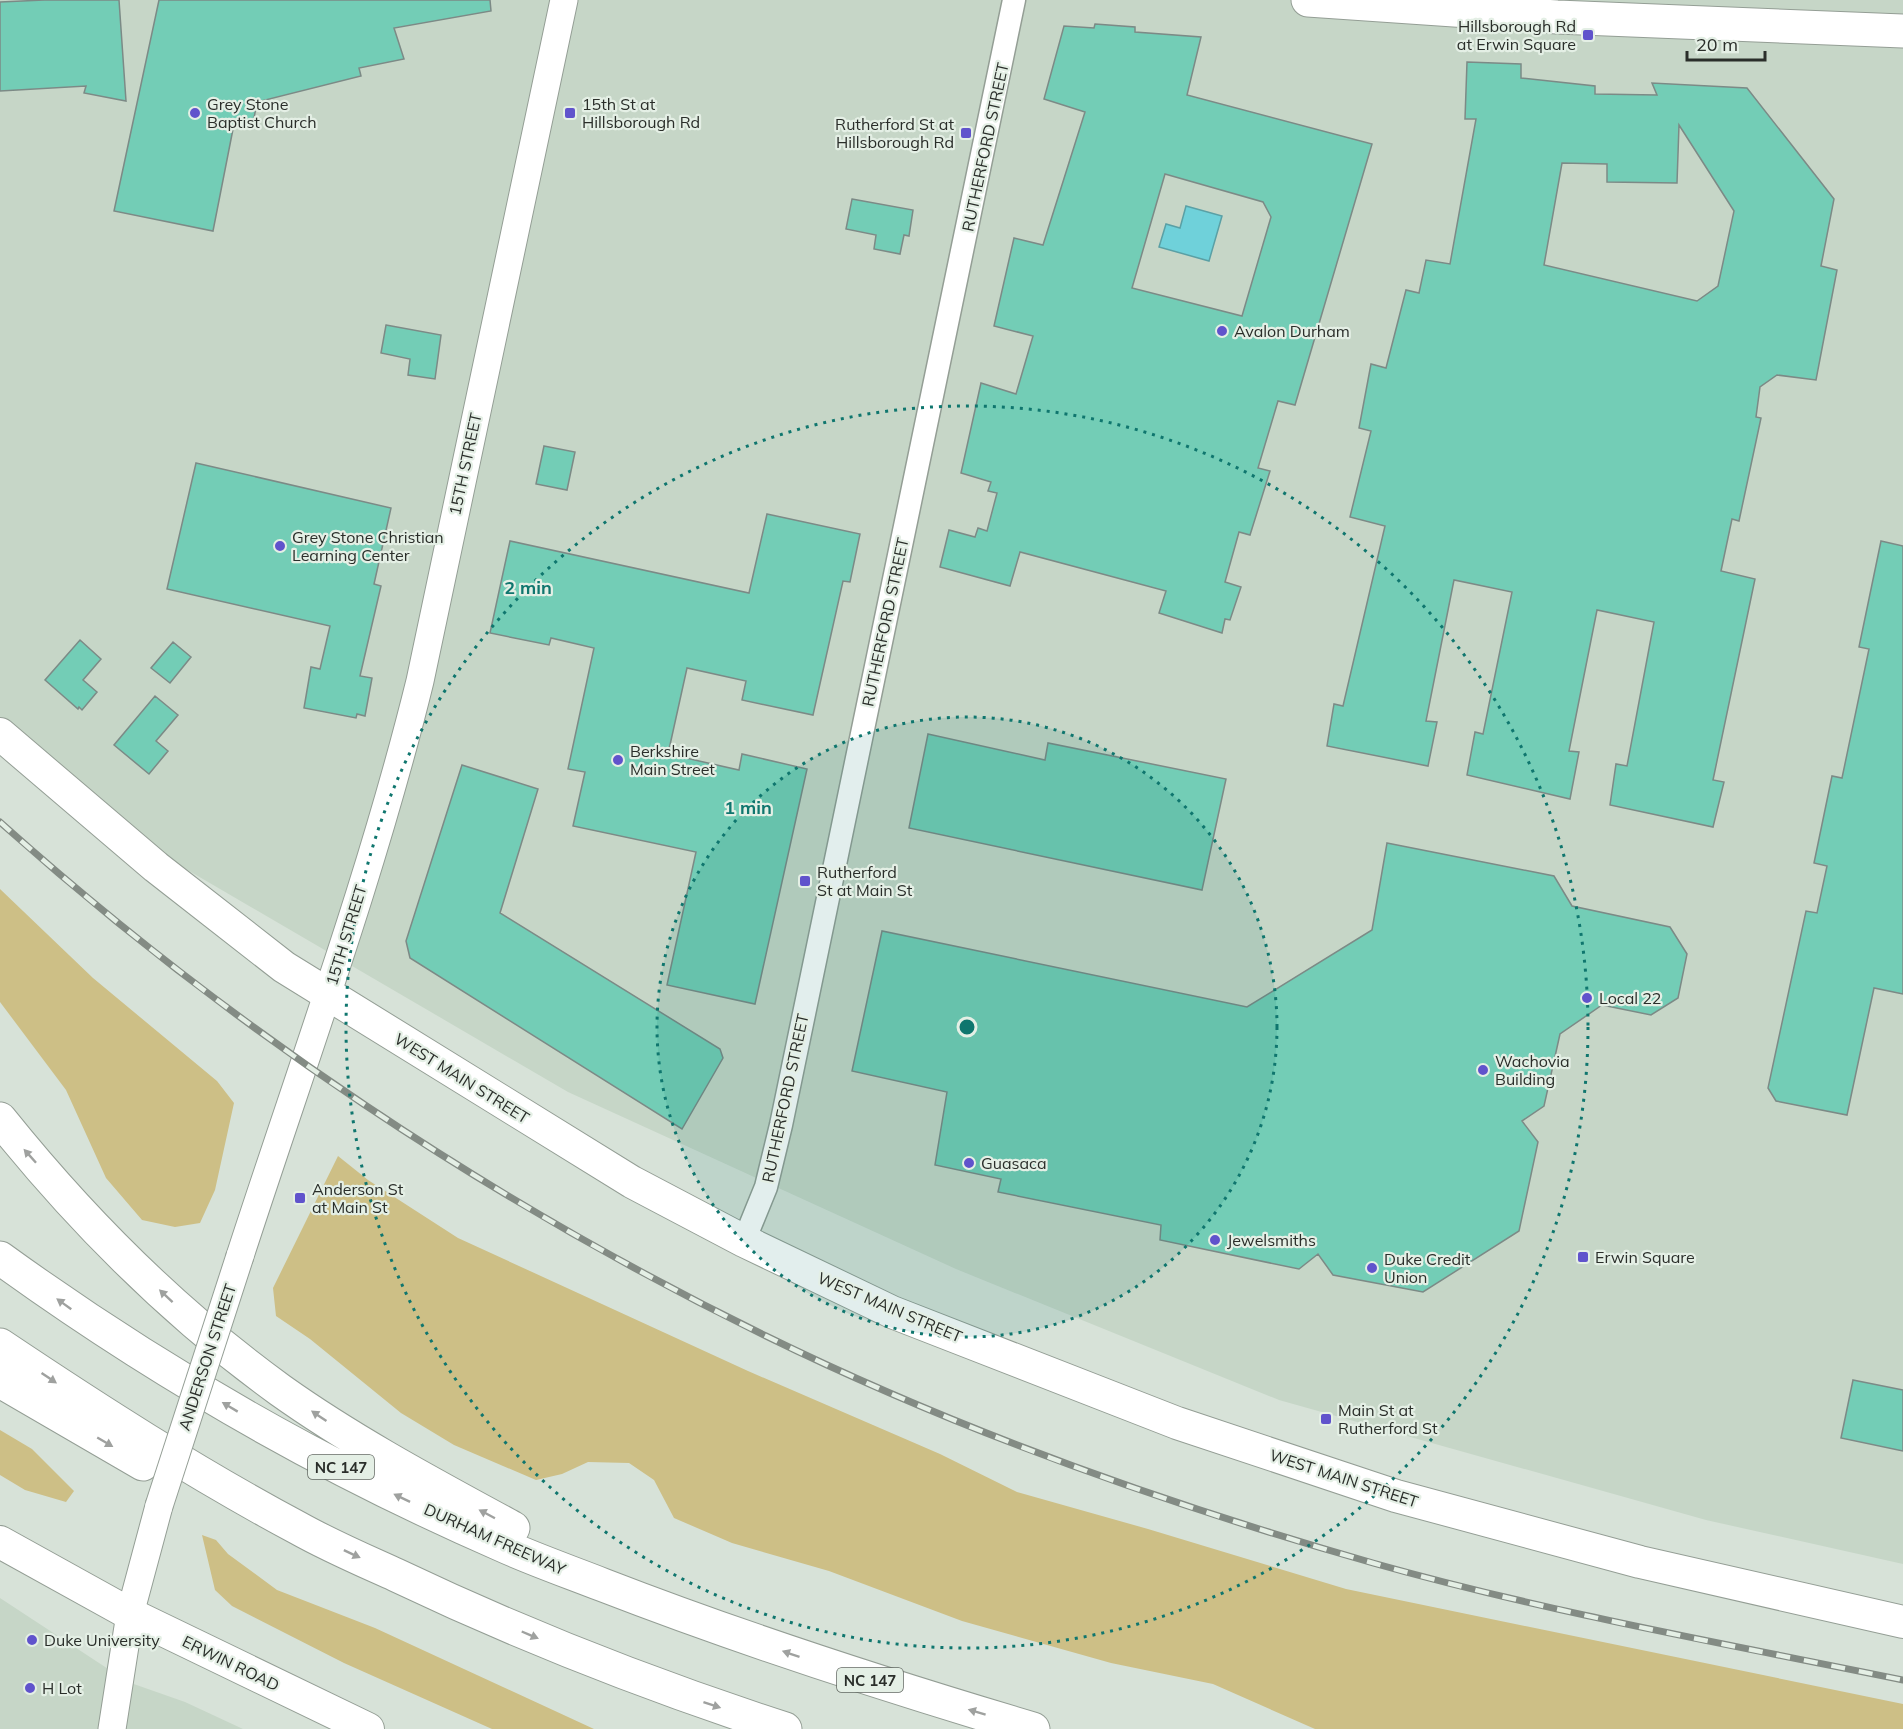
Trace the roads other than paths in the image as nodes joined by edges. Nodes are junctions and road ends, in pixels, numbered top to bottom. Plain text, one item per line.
1 (564, 0) edge
2 (1014, 0) edge
3 (1308, 0) edge
4 (1903, 31) edge
5 (0, 734) edge
6 (328, 993) junction
7 (0, 1119) edge
8 (744, 1241) junction
9 (0, 1258) edge
10 (0, 1345) edge
11 (0, 1381) edge
12 (299, 1529) junction
13 (0, 1542) edge
14 (130, 1614) junction
15 (1903, 1622) edge
16 (708, 1626) junction
17 (112, 1729) edge
18 (368, 1729) edge
19 (785, 1729) edge
20 (1033, 1729) edge

1 - 6 street, 15TH STREET
2 - 8 street, RUTHERFORD STREET
3 - 4 main road
5 - 6 main road, WEST MAIN STREET
6 - 8 main road, WEST MAIN STREET
6 - 14 street, ANDERSON STREET, bridge
16 -> 7 main road
8 - 15 main road, WEST MAIN STREET
16 -> 9 main road, DURHAM FREEWAY / NC 147
10 -> 12 main road
11 -> 12 main road
12 -> 19 main road
13 - 14 main road, ERWIN ROAD
14 - 17 street, ANDERSON STREET
14 - 18 main road, ERWIN ROAD
20 -> 16 main road, DURHAM FREEWAY / NC 147

